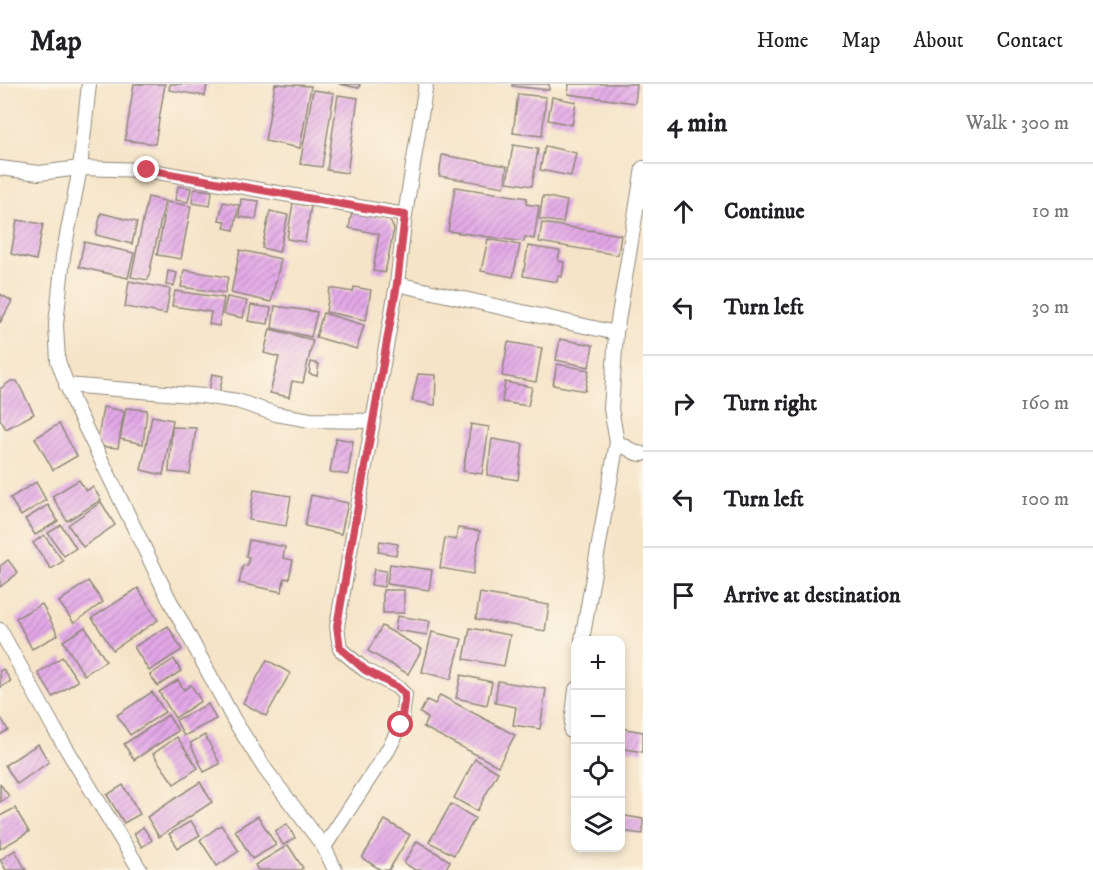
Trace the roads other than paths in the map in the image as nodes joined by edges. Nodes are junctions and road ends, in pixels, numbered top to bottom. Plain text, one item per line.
1 (89, 84) edge
2 (426, 84) edge
3 (0, 168) edge
4 (80, 168) junction
5 (643, 168) edge
6 (405, 215) junction
7 (397, 284) junction
8 (616, 333) junction
9 (66, 385) junction
10 (372, 420) junction
11 (617, 442) junction
12 (643, 454) edge
13 (0, 630) edge
14 (583, 636) edge
15 (324, 847) junction
16 (140, 870) edge
17 (335, 870) edge

1 - 4 street
2 - 6 street
3 - 4 street
4 - 6 street
4 - 9 street
5 - 8 street
6 - 7 street
7 - 8 street
7 - 10 street
8 - 11 street
9 - 10 street
9 - 15 street
10 - 15 street
11 - 12 street
11 - 14 street
13 - 16 street
15 - 17 street

